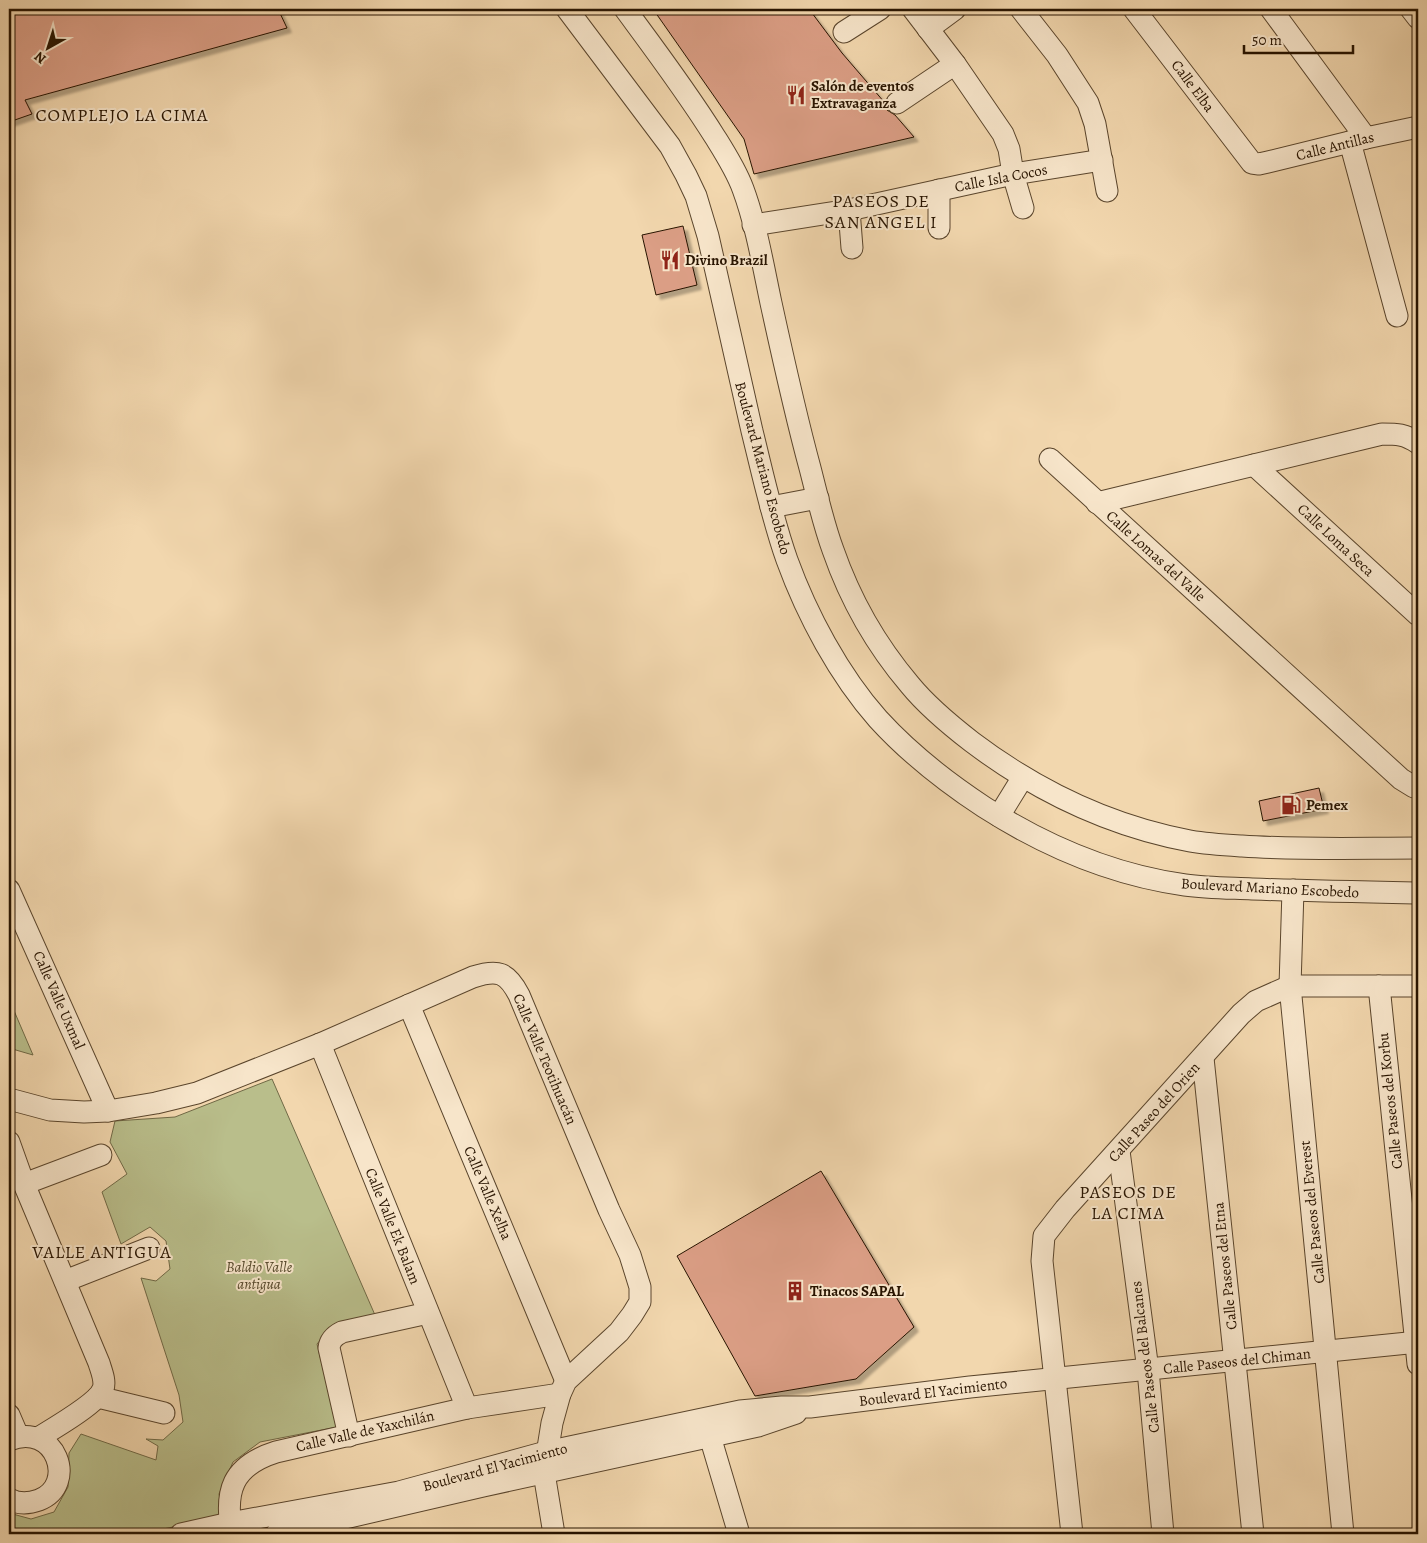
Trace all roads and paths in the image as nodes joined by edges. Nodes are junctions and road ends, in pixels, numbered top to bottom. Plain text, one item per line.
1 (625, 9) edge
2 (880, 9) edge
3 (913, 9) edge
4 (955, 9) edge
5 (1021, 9) edge
6 (1134, 9) edge
7 (1271, 9) edge
8 (1411, 9) edge
9 (574, 11) edge
10 (1418, 18) edge
11 (928, 29) junction
12 (844, 32) dead end
13 (955, 64) junction
14 (897, 103) dead end
15 (1418, 127) edge
16 (1358, 140) junction
17 (1102, 160) junction
18 (1252, 163) joint
19 (1013, 174) junction
20 (939, 190) junction
21 (1107, 191) dead end
22 (1023, 208) dead end
23 (848, 210) junction
24 (753, 225) junction
25 (939, 228) dead end
26 (852, 248) dead end
27 (1397, 316) dead end
28 (1418, 442) edge
29 (1050, 459) dead end
30 (1254, 465) junction
31 (818, 498) junction
32 (1097, 503) junction
33 (771, 507) junction
34 (1418, 616) edge
35 (1023, 777) junction
36 (1418, 787) edge
37 (998, 816) junction
38 (1418, 848) edge
39 (9, 890) edge
40 (1293, 890) junction
41 (1418, 894) edge
42 (1290, 986) junction
43 (1378, 986) junction
44 (1418, 986) edge
45 (409, 1005) junction
46 (320, 1044) junction
47 (1203, 1058) junction
48 (9, 1099) edge
49 (108, 1111) junction
50 (9, 1142) edge
51 (1119, 1151) junction
52 (101, 1155) dead end
53 (24, 1184) junction
54 (149, 1248) dead end
55 (65, 1280) junction
56 (428, 1313) junction
57 (1417, 1343) edge
58 (1326, 1351) junction
59 (1235, 1360) junction
60 (1418, 1364) edge
61 (1148, 1370) junction
62 (1055, 1378) junction
63 (563, 1387) junction
64 (98, 1397) junction
65 (467, 1408) junction
66 (164, 1413) dead end
67 (9, 1415) edge
68 (707, 1427) junction
69 (349, 1436) junction
70 (21, 1438) edge
71 (545, 1462) junction
72 (9, 1498) edge
73 (231, 1529) edge
74 (180, 1534) edge
75 (276, 1534) edge
76 (554, 1534) edge
77 (738, 1534) edge
78 (1072, 1534) edge
79 (1163, 1534) edge
80 (1252, 1534) edge
81 (1343, 1534) edge

1 - 24 street
2 - 12 street
3 - 11 street
4 - 11 street
5 - 17 street
6 - 18 street, Calle Elba
7 - 16 street
8 - 10 street
9 - 33 street, Boulevard Mariano Escobedo
11 - 13 street
13 - 14 street
13 - 19 street
15 - 16 street, Calle Antillas
16 - 18 street, Calle Antillas
16 - 27 street
17 - 19 street, Calle Isla Cocos
17 - 21 street
19 - 20 street, Calle Isla Cocos
19 - 22 street
20 - 23 street, Calle Isla Cocos
20 - 25 street
23 - 24 street, Calle Isla Cocos
23 - 26 street
24 - 31 street
28 - 30 street, Calle Lomas del Valle
29 - 32 street
30 - 32 street, Calle Lomas del Valle
30 - 34 street, Calle Loma Seca
31 - 33 street
31 - 35 street
32 - 36 street, Calle Lomas del Valle
33 - 37 street, Boulevard Mariano Escobedo
35 - 37 street
35 - 38 street
37 - 40 street, Boulevard Mariano Escobedo
39 - 49 street, Calle Valle Uxmal
40 - 41 street, Boulevard Mariano Escobedo
40 - 42 street, Calle Paseos del Everest
42 - 43 street, Calle Paseo del Orien
42 - 47 street, Calle Paseo del Orien
42 - 58 street, Calle Paseos del Everest
43 - 44 street, Calle Paseo del Orien
43 - 57 street, Calle Paseos del Korbu
45 - 46 street, Calle Valle Teotihuacán
45 - 63 street, Calle Valle Xelha
45 - 63 street, Calle Valle Teotihuacán
46 - 49 street, Calle Valle Teotihuacán
46 - 56 street, Calle Valle Ek Balam
47 - 51 street, Calle Paseo del Orien
47 - 59 street, Calle Paseos del Etna
48 - 49 street, Calle Valle Teotihuacán
50 - 53 street
51 - 61 street, Calle Paseos del Balcanes
51 - 62 street, Calle Paseo del Orien
52 - 53 street
53 - 55 street
54 - 55 street
55 - 64 street
56 - 65 street, Calle Valle Ek Balam
56 - 69 street
57 - 58 street, Calle Paseos del Chiman
57 - 60 street, Calle Paseos del Korbu
58 - 59 street, Calle Paseos del Chiman
58 - 81 street, Calle Paseos del Everest
59 - 61 street, Calle Paseos del Chiman
59 - 80 street, Calle Paseos del Etna
61 - 62 street, Calle Paseos del Chiman
61 - 79 street, Calle Paseos del Balcanes
62 - 68 street, Boulevard El Yacimiento
62 - 78 street, Calle Paseo del Orien
63 - 65 street, Calle Valle de Yaxchilán
63 - 71 street
64 - 66 street
64 - 70 street
65 - 69 street, Calle Valle de Yaxchilán
67 - 70 street
68 - 71 street, Boulevard El Yacimiento
68 - 77 street
69 - 73 street, Calle Valle de Yaxchilán
70 - 72 street
71 - 73 street, Boulevard El Yacimiento
71 - 75 street, Boulevard El Yacimiento
71 - 76 street
73 - 74 street, Boulevard El Yacimiento

